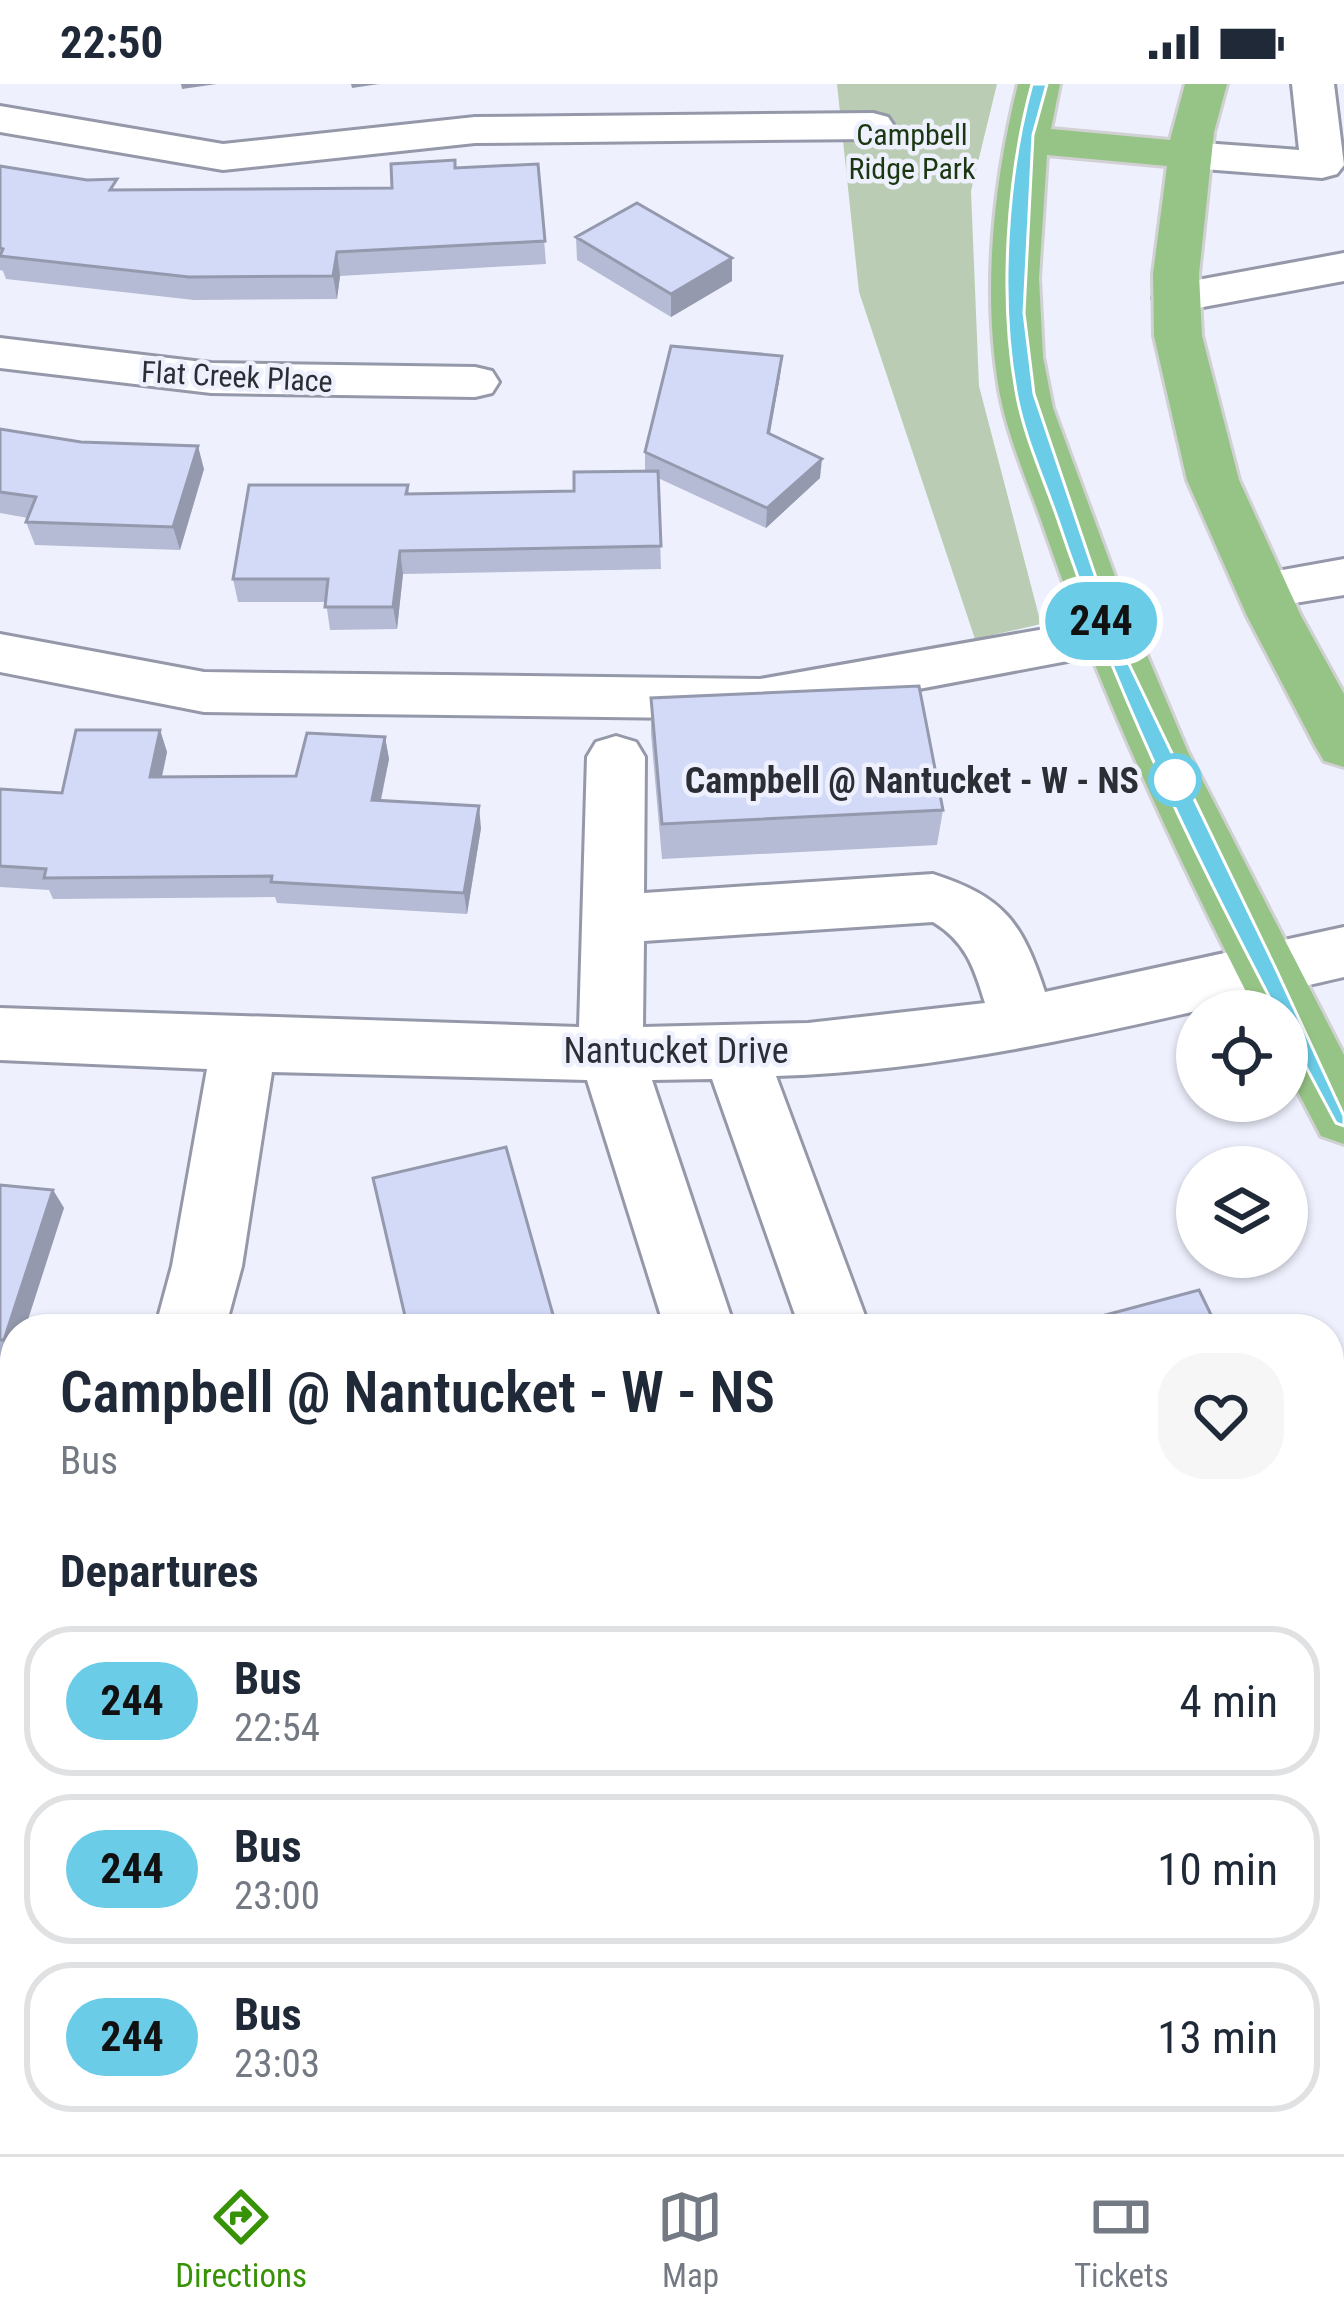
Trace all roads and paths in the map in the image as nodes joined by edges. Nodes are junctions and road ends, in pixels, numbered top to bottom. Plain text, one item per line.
1 (1039, 84) edge
2 (1206, 84) edge
3 (1313, 84) edge
4 (0, 119) edge
5 (873, 126) dead end
6 (1026, 140) junction
7 (1190, 155) junction
8 (1334, 176) edge
9 (1344, 267) edge
10 (1176, 298) junction
11 (0, 353) edge
12 (475, 382) dead end
13 (1344, 577) edge
14 (1263, 590) junction
15 (1107, 637) junction
16 (0, 652) edge
17 (1344, 746) edge
18 (616, 757) dead end
19 (611, 920) junction
20 (1344, 952) edge
21 (1265, 969) junction
22 (1022, 1019) junction
23 (0, 1034) edge
24 (244, 1044) junction
25 (734, 1049) junction
26 (611, 1052) junction
27 (1344, 1116) edge
28 (194, 1314) edge
29 (695, 1314) edge
30 (831, 1314) edge

1 - 6 main road
2 - 7 main road
3 - 8 street
4 - 5 street
6 - 7 main road
6 - 15 main road
7 - 8 street
7 - 10 main road
9 - 10 street
10 - 14 main road
11 - 12 street, Flat Creek Place
13 - 14 street
14 - 17 main road
15 - 16 street
15 - 21 main road
18 - 19 street
19 - 22 street
19 - 26 street
20 - 21 street, Nantucket Drive
21 - 22 street, Nantucket Drive
21 - 27 main road
22 - 25 street, Nantucket Drive
23 - 24 street, Nantucket Drive
24 - 26 street, Nantucket Drive
24 - 28 street
25 - 26 street, Nantucket Drive
25 - 30 street
26 - 29 street

